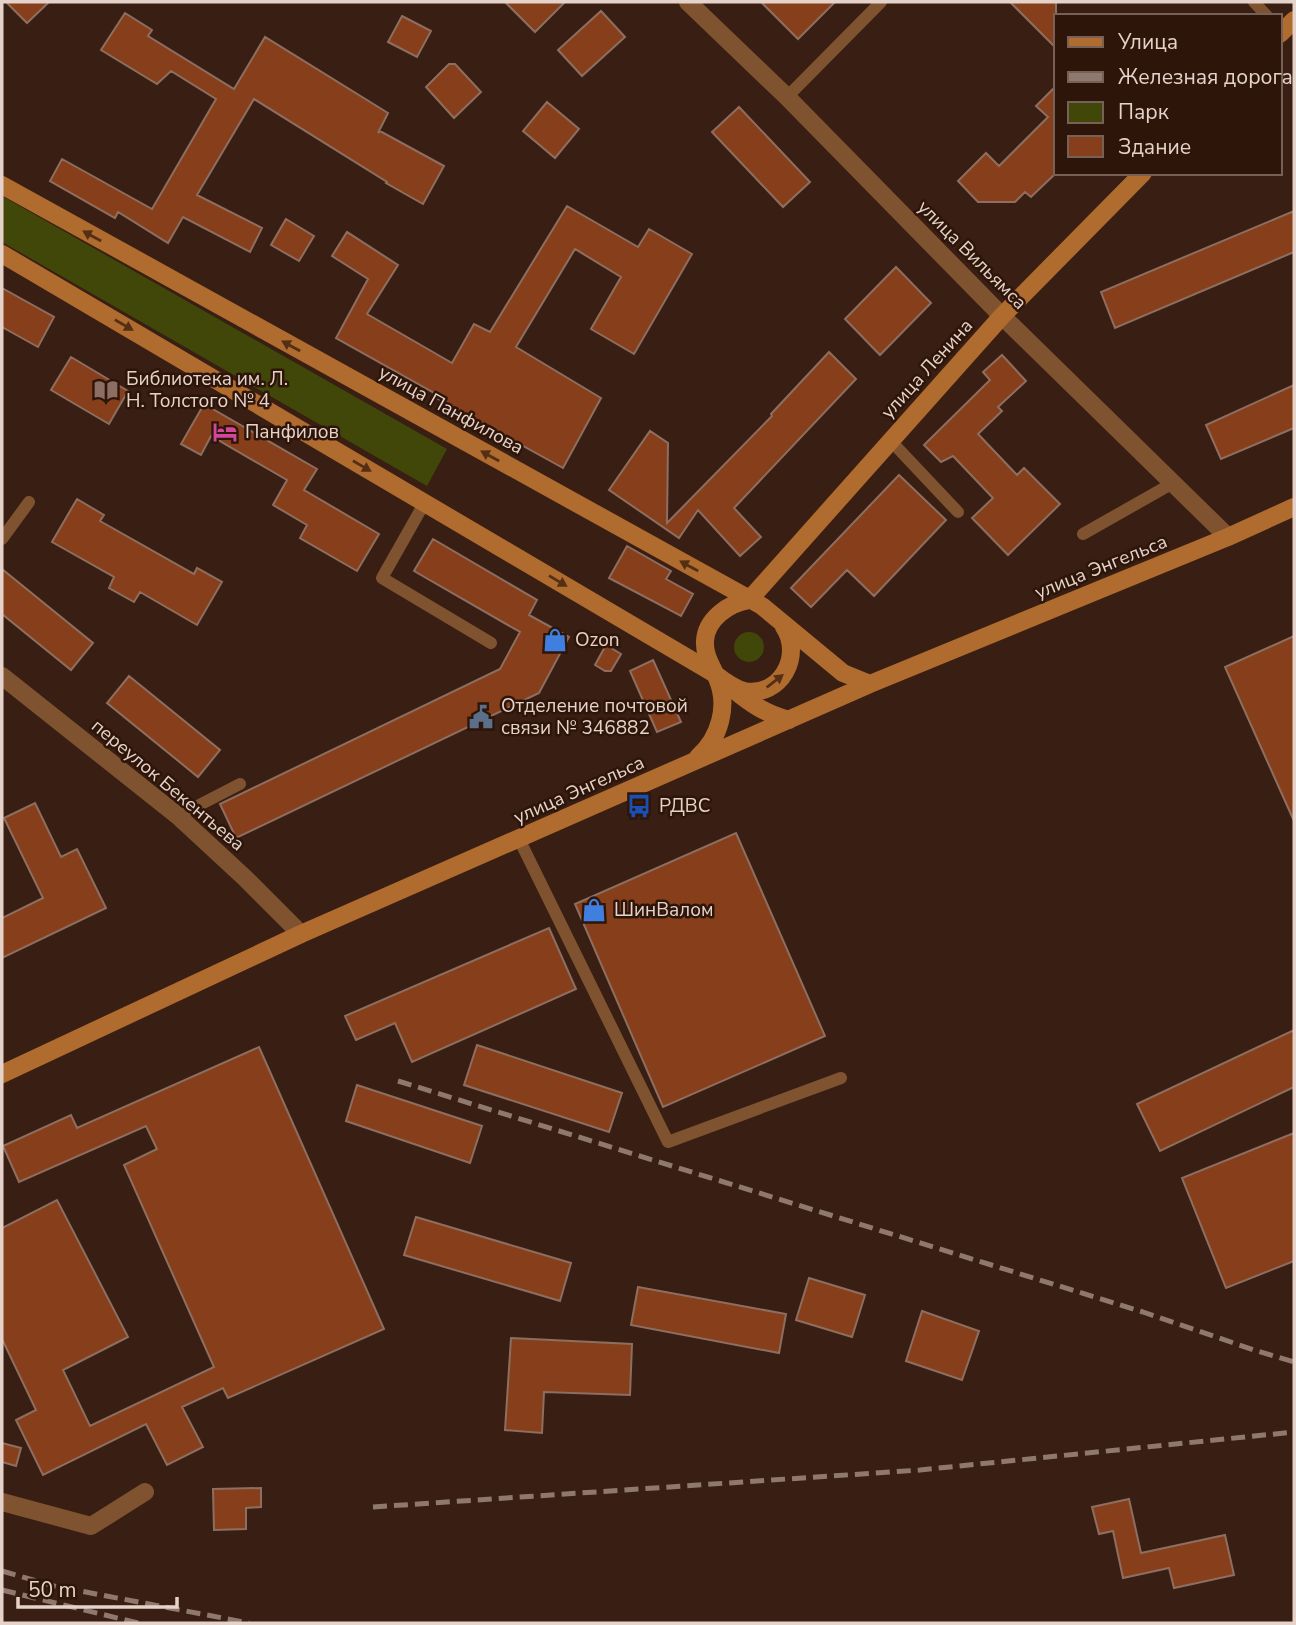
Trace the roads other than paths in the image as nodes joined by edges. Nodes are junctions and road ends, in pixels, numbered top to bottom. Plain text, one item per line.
1 (688, 2) edge
2 (881, 2) edge
3 (787, 97) junction
4 (1141, 175) edge
5 (2, 186) edge
6 (2, 254) edge
7 (1002, 316) junction
8 (891, 440) junction
9 (1173, 484) junction
10 (29, 502) dead end
11 (425, 502) junction
12 (1294, 508) edge
13 (958, 512) dead end
14 (1083, 534) dead end
15 (1228, 537) junction
16 (2, 539) edge
17 (749, 600) junction
18 (778, 618) junction
19 (491, 643) dead end
20 (2, 676) edge
21 (721, 679) junction
22 (870, 684) junction
23 (789, 720) junction
24 (690, 764) junction
25 (240, 784) dead end
26 (177, 816) junction
27 (519, 839) junction
28 (301, 934) junction
29 (2, 1074) edge
30 (841, 1078) dead end
31 (145, 1492) dead end
32 (2, 1502) edge

1 - 3 street, улица Вильямса
2 - 3 lane
3 - 7 street, улица Вильямса
4 - 7 street, улица Ленина
17 -> 5 street, улица Панфилова
6 -> 11 street
7 - 8 street, улица Ленина
7 - 9 street, улица Вильямса
8 - 13 lane
8 - 17 street, улица Ленина
9 - 14 lane
9 - 15 street, улица Вильямса
10 - 16 lane
11 - 19 lane
11 -> 21 street
12 - 15 street, улица Энгельса
15 - 22 street, улица Энгельса
17 - 18 street, улица Панфилова
17 - 21 street
21 -> 18 street
18 - 22 street, улица Панфилова
20 - 26 street, переулок Бекентьева
21 - 23 street
21 - 24 street
22 - 23 street, улица Энгельса
23 - 24 street, улица Энгельса
24 - 27 street, улица Энгельса
25 - 26 lane
26 - 28 street, переулок Бекентьева
27 - 28 street, улица Энгельса
27 - 30 lane
28 - 29 street, улица Энгельса
31 - 32 street

